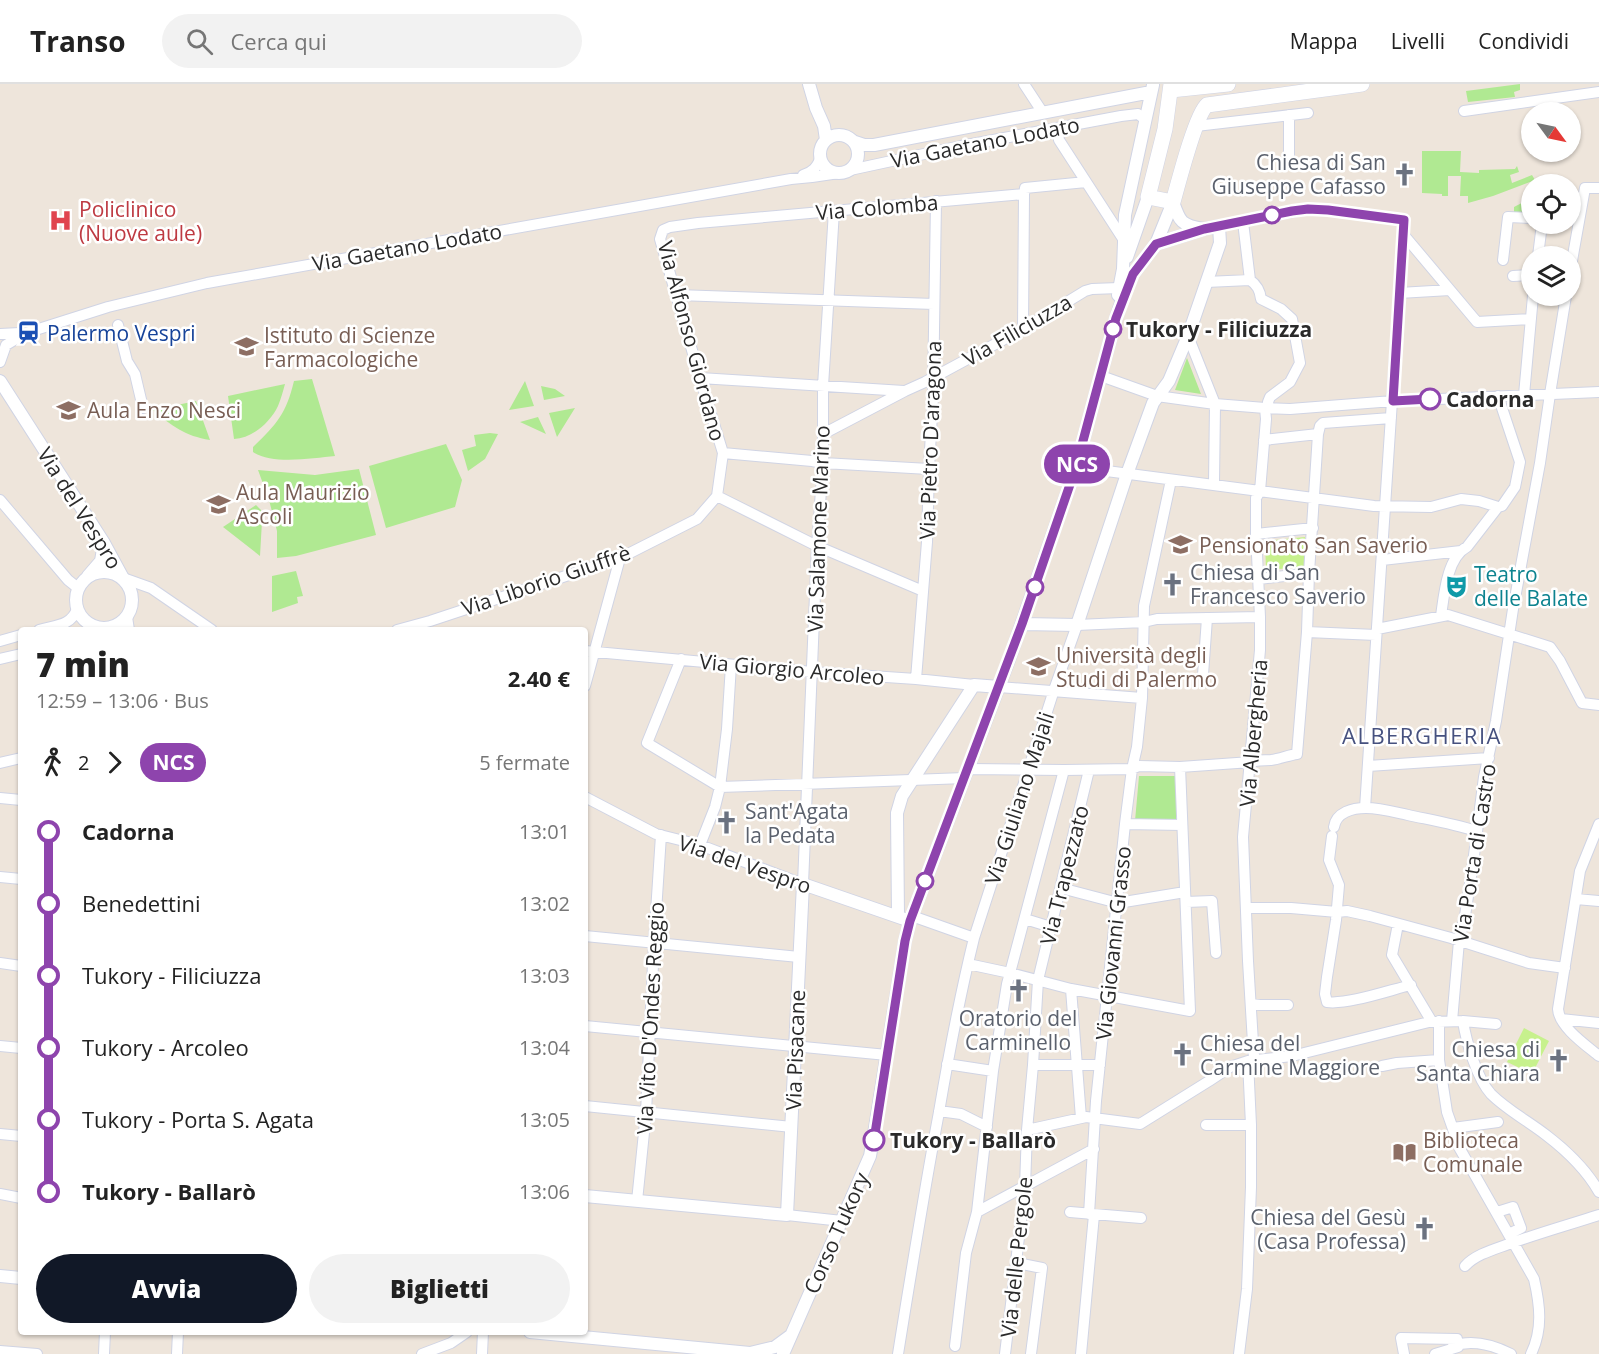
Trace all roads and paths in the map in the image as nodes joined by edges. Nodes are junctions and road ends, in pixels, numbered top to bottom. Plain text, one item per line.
1 (809, 84) edge
2 (1024, 84) edge
3 (1228, 84) edge
4 (1362, 84) edge
5 (1171, 87) edge
6 (1152, 88) edge
7 (1599, 92) edge
8 (1116, 99) junction
9 (816, 108) junction
10 (1464, 111) dead end
11 (1043, 112) junction
12 (1308, 113) dead end
13 (1289, 115) junction
14 (1121, 116) junction
15 (1146, 120) junction
16 (1196, 126) junction
17 (1063, 127) junction
18 (839, 135) junction
19 (826, 140) junction
20 (855, 142) junction
21 (1289, 155) dead end
22 (821, 157) junction
23 (844, 171) junction
24 (791, 179) junction
25 (1086, 182) junction
26 (1599, 188) edge
27 (1024, 194) junction
28 (1148, 197) junction
29 (936, 201) junction
30 (1173, 202) junction
31 (834, 211) junction
32 (1143, 214) junction
33 (1521, 218) edge
34 (1243, 222) junction
35 (1219, 226) junction
36 (1204, 229) junction
37 (663, 230) joint
38 (1403, 234) junction
39 (1125, 242) junction
40 (1156, 244) junction
41 (1575, 246) edge
42 (1503, 260) dead end
43 (1123, 269) junction
44 (1513, 276) dead end
45 (1521, 276) edge
46 (1250, 280) junction
47 (1206, 282) junction
48 (1119, 288) junction
49 (1450, 290) junction
50 (1399, 293) junction
51 (677, 295) junction
52 (828, 299) junction
53 (934, 304) junction
54 (1532, 306) edge
55 (1564, 306) edge
56 (1116, 318) junction
57 (1531, 319) junction
58 (118, 325) dead end
59 (1023, 329) junction
60 (1188, 336) junction
61 (1, 339) edge
62 (0, 362) edge
63 (0, 368) edge
64 (1101, 376) junction
65 (700, 378) junction
66 (932, 379) junction
67 (3, 386) edge
68 (823, 386) junction
69 (904, 391) junction
70 (1599, 392) edge
71 (1550, 394) junction
72 (1524, 395) junction
73 (1157, 396) junction
74 (1498, 396) junction
75 (1393, 401) junction
76 (1215, 404) junction
77 (142, 408) dead end
78 (1267, 408) junction
79 (1391, 418) junction
80 (823, 434) junction
81 (1318, 434) junction
82 (1264, 440) junction
83 (723, 453) junction
84 (823, 463) junction
85 (1076, 467) junction
86 (929, 469) junction
87 (1127, 474) junction
88 (1171, 480) junction
89 (1214, 484) junction
90 (1260, 490) junction
91 (717, 496) junction
92 (1315, 498) junction
93 (0, 500) edge
94 (1385, 507) junction
95 (1498, 507) junction
96 (1313, 528) junction
97 (1256, 534) junction
98 (104, 543) junction
99 (817, 546) junction
100 (1461, 550) junction
101 (620, 558) junction
102 (1382, 560) junction
103 (1309, 573) junction
104 (88, 576) junction
105 (123, 578) junction
106 (1259, 579) junction
107 (78, 588) junction
108 (923, 591) junction
109 (77, 609) junction
110 (1441, 616) junction
111 (1260, 617) junction
112 (1207, 618) junction
113 (1144, 622) junction
114 (128, 624) edge
115 (1022, 624) junction
116 (431, 625) edge
117 (1077, 626) junction
118 (50, 627) edge
119 (97, 627) edge
120 (110, 627) edge
121 (208, 627) edge
122 (1307, 632) junction
123 (1377, 632) junction
124 (1509, 633) junction
125 (18, 636) edge
126 (0, 641) edge
127 (589, 651) edge
128 (18, 655) edge
129 (0, 659) edge
130 (681, 659) junction
131 (731, 665) junction
132 (812, 672) junction
133 (1203, 675) dead end
134 (916, 679) junction
135 (974, 685) junction
136 (999, 687) junction
137 (1054, 690) junction
138 (1142, 698) junction
139 (1599, 705) edge
140 (1489, 758) junction
141 (18, 759) edge
142 (1251, 762) junction
143 (0, 763) edge
144 (1368, 766) junction
145 (1180, 767) junction
146 (1029, 769) junction
147 (1132, 769) junction
148 (1064, 770) junction
149 (1089, 770) junction
150 (966, 774) junction
151 (911, 780) junction
152 (808, 783) junction
153 (720, 787) junction
154 (0, 798) edge
155 (588, 798) edge
156 (18, 800) edge
157 (1365, 808) junction
158 (1125, 824) junction
159 (1599, 824) edge
160 (1182, 825) junction
161 (1476, 831) junction
162 (661, 835) junction
163 (700, 845) junction
164 (0, 877) edge
165 (18, 879) edge
166 (803, 884) junction
167 (1061, 888) junction
168 (1186, 897) junction
169 (1576, 899) junction
170 (1599, 901) edge
171 (1118, 903) junction
172 (1246, 908) junction
173 (1337, 912) junction
174 (907, 918) junction
175 (1025, 919) junction
176 (1398, 924) junction
177 (1052, 927) junction
178 (588, 936) edge
179 (974, 938) junction
180 (1460, 941) junction
181 (654, 943) junction
182 (1216, 953) dead end
183 (799, 957) junction
184 (0, 963) edge
185 (968, 964) junction
186 (18, 966) edge
187 (1565, 968) junction
188 (1010, 973) junction
189 (1038, 980) junction
190 (1411, 985) junction
191 (1071, 989) junction
192 (1108, 995) junction
193 (1251, 1004) junction
194 (1288, 1005) dead end
195 (1561, 1019) junction
196 (1458, 1021) junction
197 (1436, 1022) junction
198 (1599, 1023) edge
199 (1496, 1024) dead end
200 (588, 1026) edge
201 (650, 1033) junction
202 (0, 1046) edge
203 (795, 1046) junction
204 (18, 1048) edge
205 (887, 1055) junction
206 (1599, 1056) edge
207 (1251, 1060) junction
208 (1439, 1060) junction
209 (947, 1064) junction
210 (1076, 1064) junction
211 (1033, 1065) junction
212 (1100, 1065) junction
213 (1382, 1066) dead end
214 (993, 1071) junction
215 (588, 1106) edge
216 (939, 1111) junction
217 (646, 1113) junction
218 (1096, 1117) junction
219 (1081, 1119) junction
220 (1498, 1122) dead end
221 (1206, 1125) dead end
222 (1251, 1125) junction
223 (792, 1127) junction
224 (987, 1127) junction
225 (1452, 1128) junction
226 (1027, 1130) junction
227 (0, 1134) edge
228 (18, 1136) edge
229 (1094, 1149) junction
230 (1025, 1187) junction
231 (1599, 1192) edge
232 (0, 1194) edge
233 (588, 1196) edge
234 (18, 1197) edge
235 (637, 1201) junction
236 (977, 1212) junction
237 (1070, 1212) dead end
238 (1497, 1212) junction
239 (1092, 1214) junction
240 (787, 1215) junction
241 (1599, 1215) edge
242 (1141, 1218) dead end
243 (842, 1221) junction
244 (1512, 1238) junction
245 (1017, 1263) junction
246 (1465, 1266) dead end
247 (0, 1276) edge
248 (18, 1278) edge
249 (105, 1335) edge
250 (178, 1335) edge
251 (463, 1335) edge
252 (483, 1335) edge
253 (561, 1335) edge
254 (791, 1335) junction
255 (1458, 1344) junction
256 (955, 1346) dead end
257 (0, 1351) edge
258 (38, 1354) edge
259 (104, 1354) edge
260 (177, 1354) edge
261 (422, 1354) edge
262 (482, 1354) edge
263 (751, 1354) edge
264 (783, 1354) edge
265 (898, 1354) edge
266 (1005, 1354) edge
267 (1031, 1354) edge
268 (1081, 1354) edge
269 (1239, 1354) edge
270 (1404, 1354) edge
271 (1431, 1354) edge
272 (1435, 1354) edge
273 (1510, 1354) edge
274 (1531, 1354) edge

1 - 9 street
2 - 11 street
3 - 5 main road
4 - 16 main road, Corso Tukory
5 - 28 main road, Corso Tukory
6 - 8 street, Via Gaetano Lodato
6 - 15 street, Corso Tukory
7 - 10 street
8 - 11 street, Via Gaetano Lodato
8 - 14 street
9 - 18 street
9 - 19 street
11 - 20 street, Via Gaetano Lodato
12 - 13 street
13 - 16 street
13 - 21 street
14 - 15 street, Via Gaetano Lodato
14 - 17 street, Via Gaetano Lodato
15 - 39 street, Corso Tukory
16 - 30 main road, Corso Tukory
17 - 23 street, Via Gaetano Lodato
17 - 25 street
18 - 19 street
18 - 20 street
19 - 22 street
20 - 23 street
22 - 23 street
22 - 24 street, Via Gaetano Lodato
23 - 24 street, Via Gaetano Lodato
24 - 61 street, Via Gaetano Lodato
25 - 27 street, Via Colomba
25 - 39 street
26 - 41 street
27 - 29 street, Via Colomba
27 - 59 street
28 - 30 main road
28 - 32 street, Corso Tukory
29 - 31 street, Via Colomba
29 - 53 street, Via Pietro D'aragona
30 - 36 street
30 - 40 street, Corso Tukory
31 - 37 street, Via Colomba
31 - 52 street, Via Salamone Marino
32 - 40 street
32 - 43 street, Corso Tukory
33 - 42 street
34 - 35 street
34 - 38 street
34 - 46 street
35 - 36 street
35 - 47 street
36 - 40 street
37 - 51 street, Via Alfonso Giordano
38 - 49 street
38 - 50 street
39 - 43 street, Corso Tukory
40 - 56 street, Corso Tukory
43 - 48 street, Corso Tukory
44 - 45 street
46 - 47 street
46 - 78 street
47 - 60 street
48 - 56 street, Corso Tukory
48 - 59 street, Via Filiciuzza
49 - 50 street
49 - 57 street
50 - 75 street
51 - 52 street
51 - 65 street, Via Alfonso Giordano
52 - 53 street
52 - 68 street, Via Salamone Marino
53 - 66 street, Via Pietro D'aragona
54 - 57 street
55 - 71 street, Via Porta di Castro
56 - 64 street, Corso Tukory
57 - 72 street
58 - 77 street
59 - 66 street, Via Filiciuzza
60 - 73 street
60 - 76 street
61 - 62 street, Via Gaetano Lodato
63 - 67 street
64 - 73 street
64 - 85 street, Corso Tukory
65 - 68 street
65 - 83 street, Via Alfonso Giordano
66 - 69 street, Via Filiciuzza
66 - 86 street, Via Pietro D'aragona
67 - 98 street, Via del Vespro
68 - 69 street
68 - 80 street, Via Salamone Marino
69 - 80 street, Via Filiciuzza
70 - 71 street
71 - 72 street
71 - 124 street, Via Porta di Castro
72 - 74 street
73 - 76 street
73 - 87 street
74 - 75 street
74 - 95 street
75 - 78 street
75 - 79 street
76 - 78 street
76 - 89 street
78 - 82 street, Via Albergheria
79 - 81 street
79 - 94 street
80 - 84 street, Via Salamone Marino
81 - 82 street
81 - 92 street
82 - 90 street, Via Albergheria
83 - 84 street
83 - 91 street
84 - 86 street
84 - 99 street, Via Salamone Marino
85 - 87 street
85 - 115 street, Corso Tukory
86 - 108 street, Via Pietro D'aragona
87 - 88 street
87 - 117 street
88 - 89 street
88 - 113 street, Via Giovanni Grasso
89 - 90 street
90 - 92 street
90 - 97 street, Via Albergheria
91 - 99 street
91 - 101 street, Via Liborio Giuffrè
92 - 94 street
92 - 96 street
93 - 107 street
94 - 95 street
94 - 102 street
95 - 100 street
96 - 97 street
96 - 103 street
97 - 106 street, Via Albergheria
98 - 104 street
98 - 105 street, Via del Vespro
99 - 108 street
99 - 132 street, Via Salamone Marino
100 - 102 street
100 - 110 street
101 - 116 street, Via Liborio Giuffrè
101 - 127 street
102 - 123 street
103 - 106 street
103 - 122 street
104 - 105 street
104 - 107 street
105 - 114 street
105 - 121 street, Via del Vespro
106 - 111 street, Via Albergheria
107 - 109 street
108 - 134 street, Via Pietro D'aragona
109 - 118 street
109 - 119 street
110 - 123 street
110 - 124 street
111 - 112 street
111 - 142 street, Via Albergheria
112 - 113 street
112 - 133 street
113 - 117 street
113 - 138 street, Via Giovanni Grasso
114 - 120 street
115 - 117 street
115 - 136 street, Corso Tukory
117 - 137 street, Via Giuliano Majali
122 - 123 street
122 - 142 street
123 - 144 street
124 - 139 street
124 - 140 street, Via Porta di Castro
125 - 126 street
127 - 130 street, Via Giorgio Arcoleo
128 - 129 street
130 - 131 street, Via Giorgio Arcoleo
130 - 153 street
131 - 132 street, Via Giorgio Arcoleo
131 - 153 street
132 - 134 street, Via Giorgio Arcoleo
132 - 152 street, Via Salamone Marino
134 - 135 street, Via Giorgio Arcoleo
135 - 136 street, Via Giorgio Arcoleo
135 - 151 street, Corso Tukory
136 - 137 street
136 - 150 street, Corso Tukory
137 - 138 street
137 - 146 street, Via Giuliano Majali
138 - 147 street, Via Giovanni Grasso
140 - 144 street
140 - 161 street, Via Porta di Castro
141 - 143 street
142 - 145 street
142 - 172 street, Via Albergheria
144 - 157 street
145 - 147 street
145 - 160 street
146 - 148 street
146 - 150 street
146 - 179 street, Via Giuliano Majali
147 - 149 street
147 - 158 street, Via Giovanni Grasso
148 - 149 street
148 - 175 street
149 - 167 street, Via Trapezzato
150 - 151 street
150 - 174 street, Corso Tukory
151 - 152 street
151 - 174 street, Corso Tukory
152 - 153 street
152 - 166 street, Via Salamone Marino
153 - 163 street
154 - 156 street
155 - 162 street, Via del Vespro
157 - 161 street
157 - 173 street
158 - 160 street
158 - 171 street, Via Giovanni Grasso
159 - 169 street
160 - 168 street
161 - 180 street, Via Porta di Castro
162 - 163 street, Via del Vespro
162 - 181 street, Via Vito D'Ondes Reggio
163 - 166 street, Via del Vespro
164 - 165 street
166 - 174 street, Via del Vespro
166 - 183 street, Via Pisacane
167 - 171 street
167 - 177 street, Via Trapezzato
168 - 171 street
168 - 182 street
168 - 192 street
169 - 170 street
169 - 187 street
171 - 192 street, Via Giovanni Grasso
172 - 173 street
172 - 193 street, Via Albergheria
173 - 176 street
173 - 190 street
174 - 179 street
174 - 205 street, Corso Tukory
175 - 177 street
175 - 188 street
176 - 180 street
176 - 190 street
177 - 189 street, Via Trapezzato
178 - 181 street
179 - 185 street, Via Giuliano Majali
180 - 187 street
180 - 196 street, Via Porta di Castro
181 - 183 street
181 - 201 street, Via Vito D'Ondes Reggio
183 - 203 street, Via Pisacane
184 - 186 street
185 - 188 street
185 - 209 street, Via Giuliano Majali
187 - 195 street
188 - 189 street
188 - 214 street
189 - 191 street
189 - 211 street, Via delle Pergole
190 - 197 street
191 - 192 street
191 - 210 street
192 - 212 street, Via Giovanni Grasso
193 - 194 street
193 - 207 street, Via Albergheria
195 - 198 street
195 - 206 street
196 - 197 street
196 - 199 street
196 - 231 street, Via Porta di Castro
197 - 207 street
197 - 208 street
200 - 201 street
201 - 203 street
201 - 217 street, Via Vito D'Ondes Reggio
202 - 204 street
203 - 205 street
203 - 223 street, Via Pisacane
205 - 243 street, Corso Tukory
207 - 218 street
207 - 222 street, Via Albergheria
208 - 213 street
208 - 225 street
209 - 214 street
209 - 216 street, Via Giuliano Majali
210 - 211 street
210 - 212 street
210 - 219 street
211 - 226 street, Via delle Pergole
212 - 218 street, Via Giovanni Grasso
214 - 224 street
215 - 217 street
216 - 224 street
216 - 265 street, Via Giuliano Majali
217 - 223 street
217 - 235 street, Via Vito D'Ondes Reggio
218 - 219 street
218 - 229 street, Via Giovanni Grasso
219 - 226 street
220 - 225 street
221 - 222 street
222 - 269 street, Via Albergheria
223 - 240 street, Via Pisacane
224 - 236 street
225 - 238 street
226 - 230 street, Via delle Pergole
227 - 228 street
229 - 230 street
229 - 239 street, Via Giovanni Grasso
230 - 236 street
230 - 245 street, Via delle Pergole
232 - 234 street
233 - 235 street
235 - 240 street
236 - 256 street
237 - 239 street
238 - 244 street
238 - 244 street
239 - 242 street
239 - 268 street, Via Giovanni Grasso
240 - 243 street
241 - 244 street
243 - 254 street, Corso Tukory
244 - 246 street
244 - 274 street
245 - 266 street, Via delle Pergole
245 - 267 street
247 - 248 street
249 - 259 street
250 - 260 street
251 - 261 street
252 - 262 street
253 - 263 street
254 - 263 street
254 - 264 street, Corso Tukory
255 - 270 street
255 - 271 street
255 - 272 street
255 - 273 street
257 - 258 street

